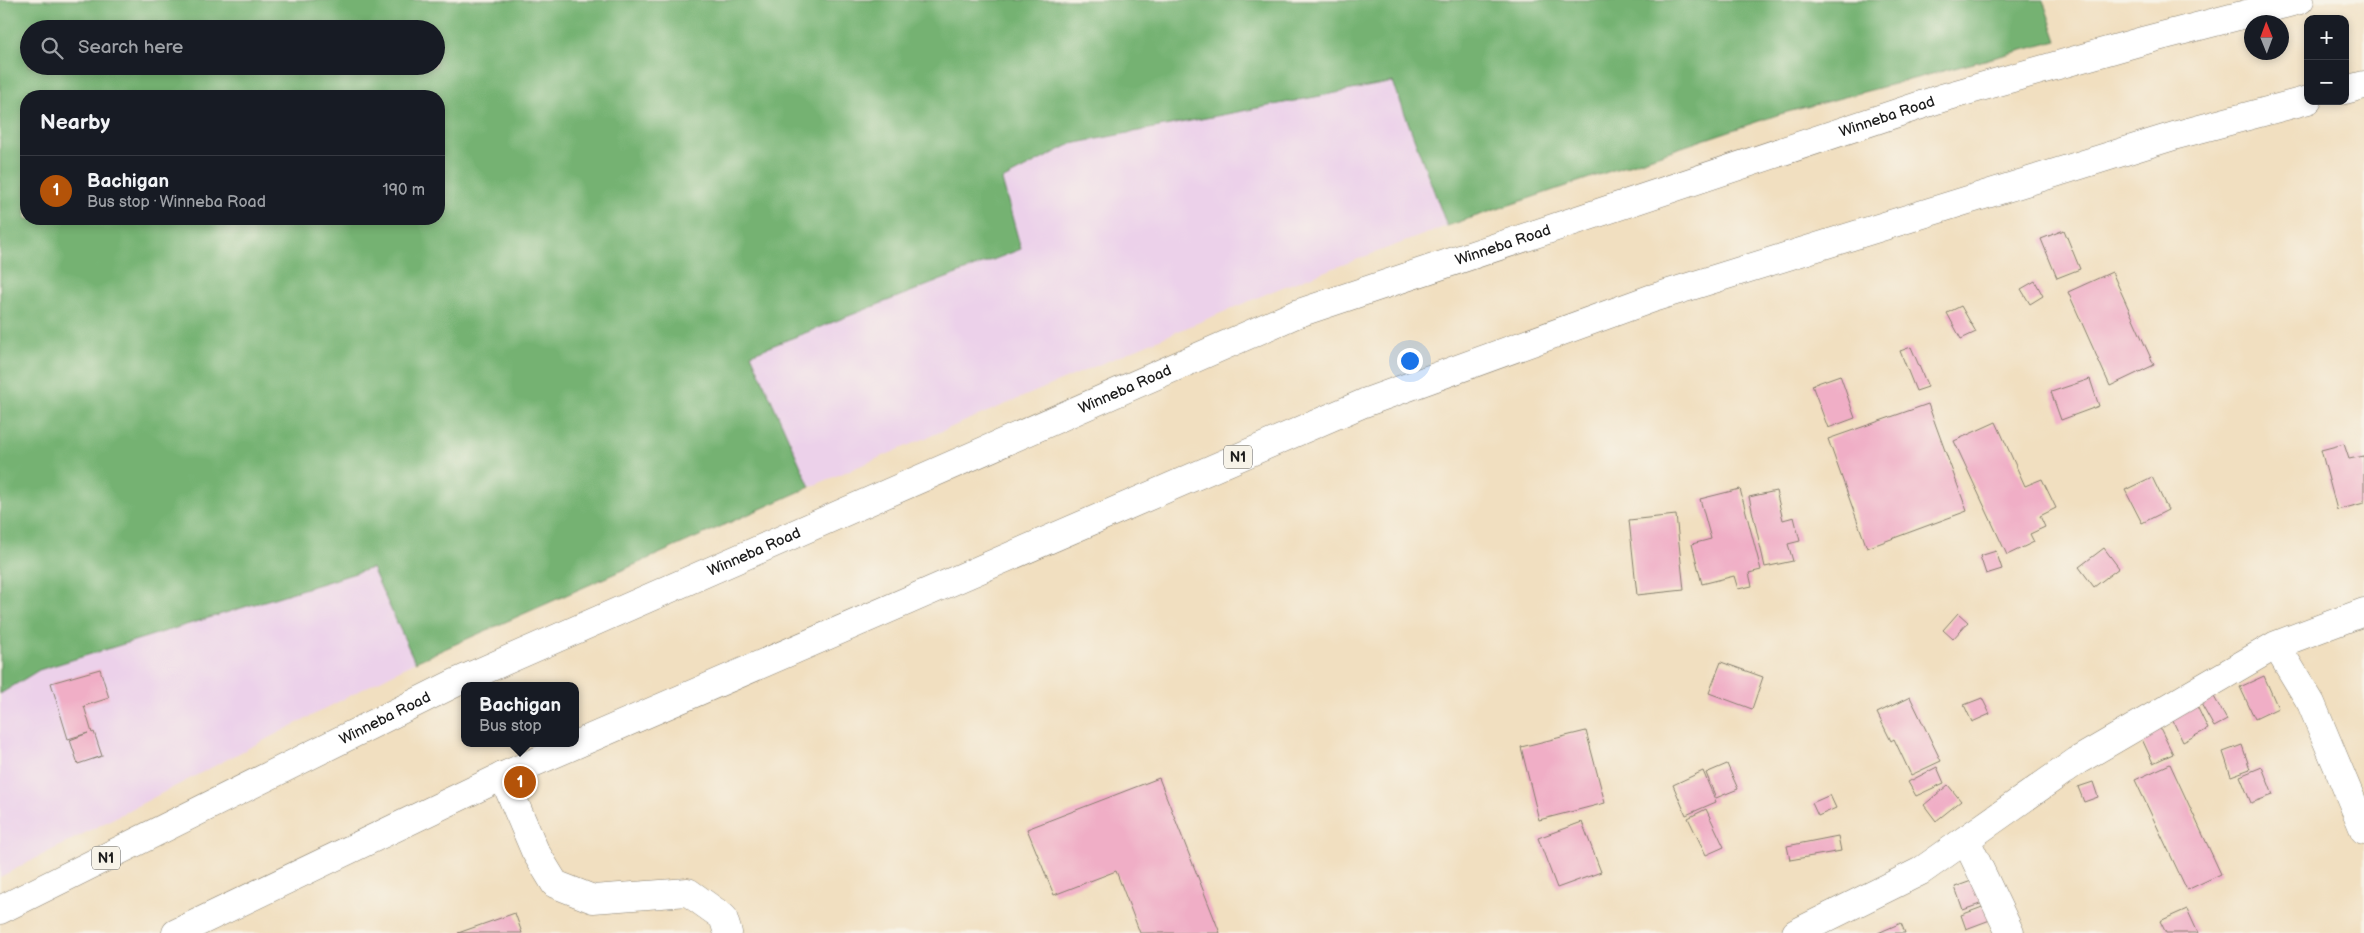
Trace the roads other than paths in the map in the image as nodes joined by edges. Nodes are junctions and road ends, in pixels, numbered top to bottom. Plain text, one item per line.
1 (2300, 0) edge
2 (2364, 85) edge
3 (2349, 89) edge
4 (2304, 101) edge
5 (2364, 612) edge
6 (2276, 646) junction
7 (579, 743) edge
8 (570, 747) edge
9 (503, 776) junction
10 (2364, 830) edge
11 (1966, 840) junction
12 (0, 910) edge
13 (176, 933) edge
14 (728, 933) edge
15 (1796, 933) edge
16 (2010, 933) edge

1 - 12 main road, Winneba Road / N1
2 - 3 main road
4 - 7 main road, N1
5 - 6 main road
6 - 10 main road
6 - 11 main road
8 - 9 main road, N1
9 - 13 main road, N1
9 - 14 main road
11 - 15 main road
11 - 16 main road

